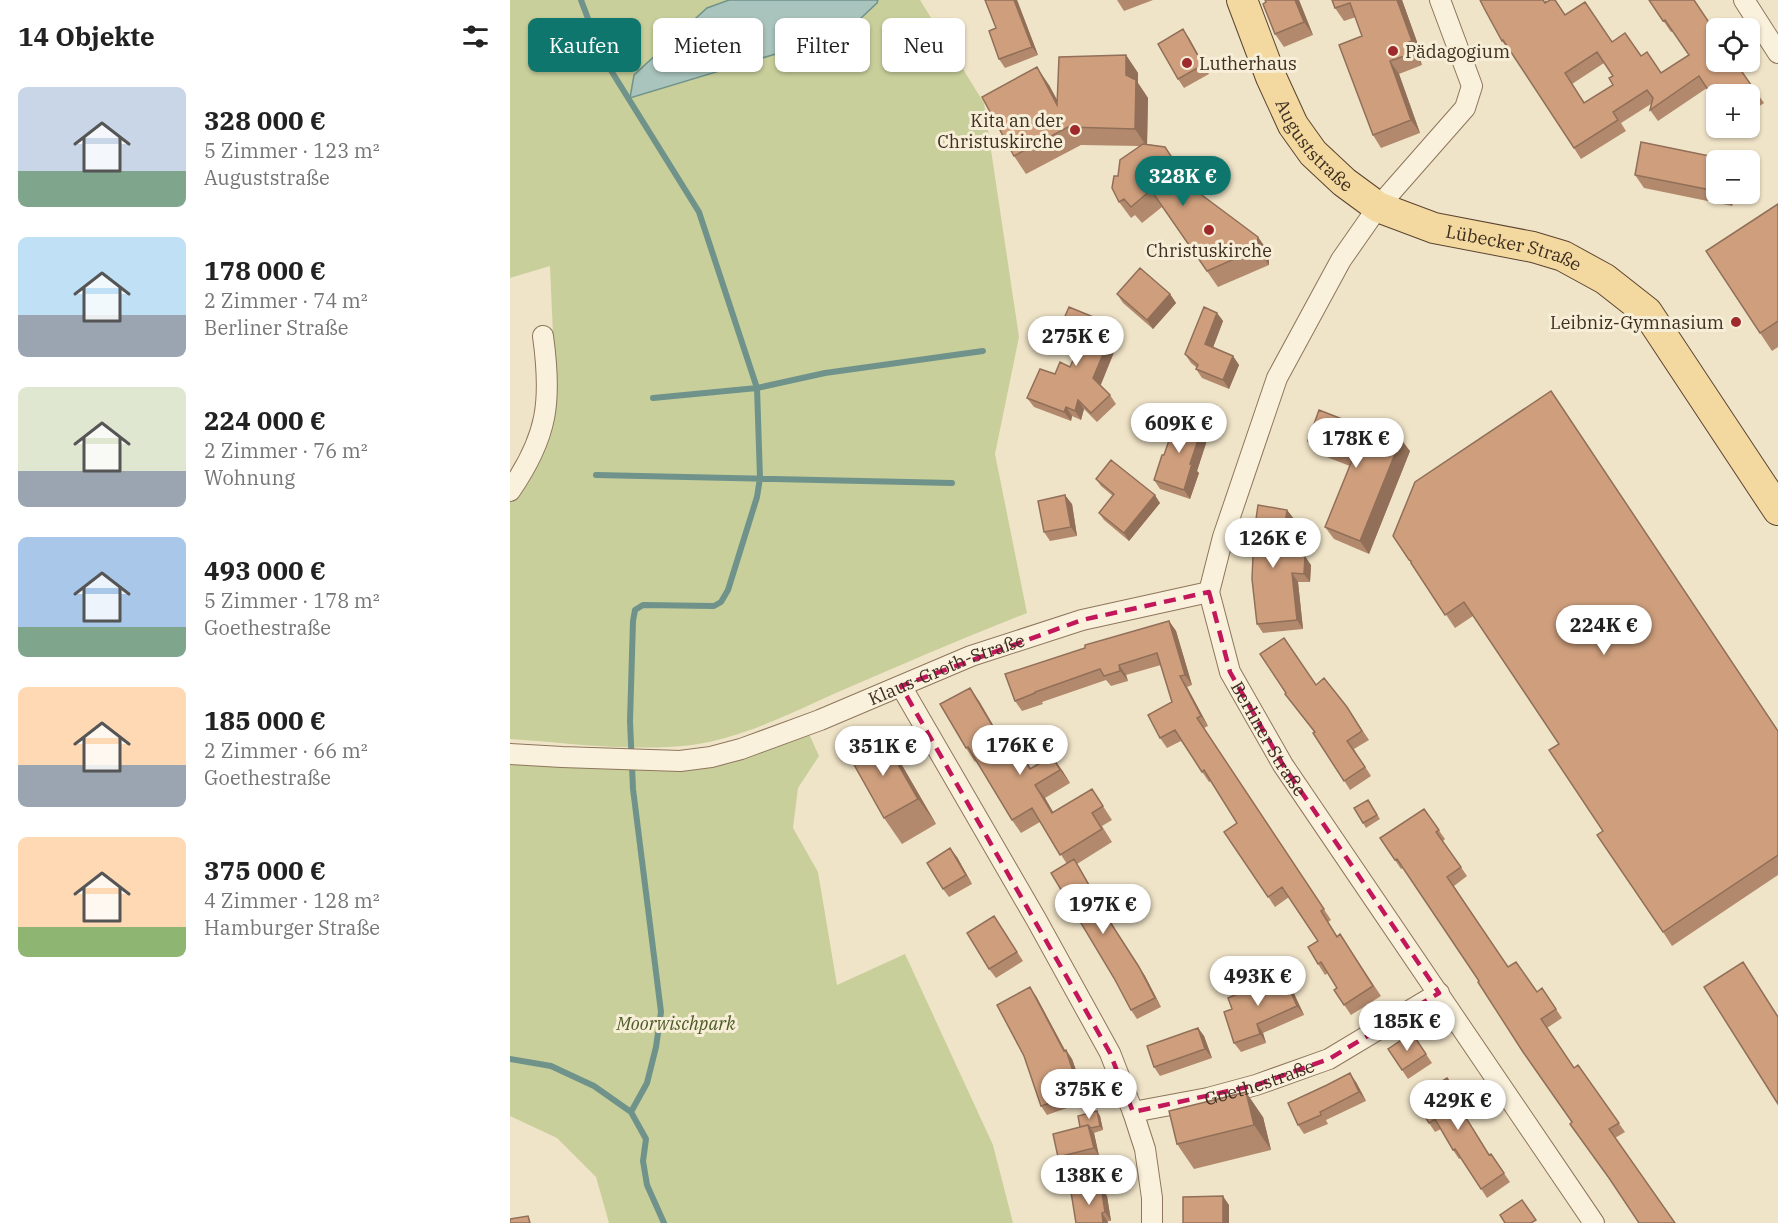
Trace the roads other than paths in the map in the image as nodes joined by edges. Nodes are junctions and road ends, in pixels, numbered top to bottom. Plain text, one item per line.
1 (1242, 0) edge
2 (1440, 0) edge
3 (1744, 0) edge
4 (1778, 53) edge
5 (1378, 207) junction
6 (543, 336) dead end
7 (510, 491) edge
8 (1778, 510) edge
9 (1209, 592) junction
10 (901, 686) junction
11 (510, 754) edge
12 (1439, 993) junction
13 (1133, 1113) junction
14 (1152, 1223) edge
15 (1594, 1223) edge

1 - 5 main road, Auguststraße
2 - 5 street
3 - 4 street
5 - 8 main road, Lübecker Straße
5 - 9 street, Berliner Straße
6 - 7 street
9 - 10 street, Klaus-Groth-Straße
9 - 12 street, Berliner Straße
10 - 11 street, Klaus-Groth-Straße
10 - 13 street
12 - 13 street, Goethestraße
12 - 15 street, Berliner Straße
13 - 14 street

